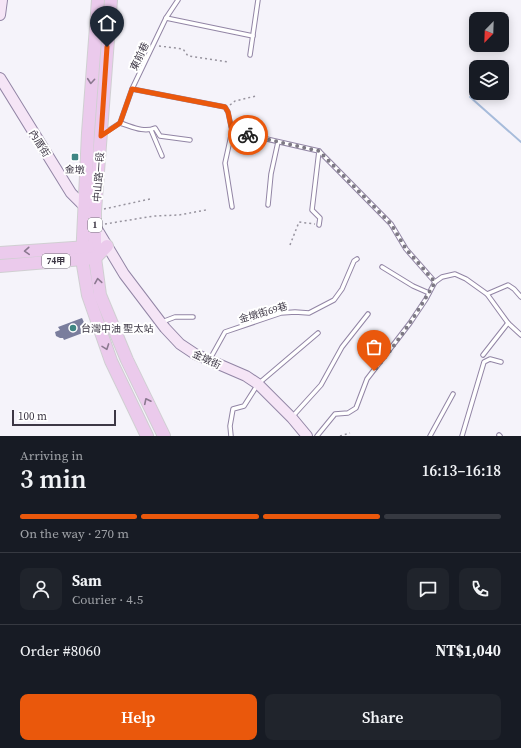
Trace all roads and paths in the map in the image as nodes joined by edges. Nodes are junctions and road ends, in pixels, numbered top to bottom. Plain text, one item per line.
1 (2, 0) edge
2 (98, 0) edge
3 (111, 0) edge
4 (178, 0) edge
5 (258, 0) edge
6 (0, 15) edge
7 (166, 18) junction
8 (253, 36) junction
9 (153, 45) junction
10 (250, 55) dead end
11 (229, 62) dead end
12 (0, 78) edge
13 (132, 89) junction
14 (256, 96) dead end
15 (226, 109) junction
16 (120, 123) junction
17 (151, 130) junction
18 (232, 131) junction
19 (101, 136) junction
20 (190, 140) dead end
21 (278, 142) junction
22 (319, 151) junction
23 (162, 156) dead end
24 (150, 199) dead end
25 (268, 205) dead end
26 (84, 206) junction
27 (232, 207) dead end
28 (206, 210) dead end
29 (95, 211) junction
30 (95, 225) junction
31 (319, 225) joint
32 (290, 245) dead end
33 (82, 246) junction
34 (107, 246) junction
35 (95, 252) junction
36 (0, 253) edge
37 (357, 258) dead end
38 (82, 259) junction
39 (0, 266) edge
40 (382, 267) dead end
41 (435, 282) junction
42 (429, 293) junction
43 (487, 294) junction
44 (521, 297) edge
45 (368, 314) dead end
46 (193, 317) dead end
47 (161, 322) junction
48 (508, 323) junction
49 (318, 333) dead end
50 (521, 335) edge
51 (483, 355) dead end
52 (210, 360) junction
53 (501, 362) dead end
54 (258, 384) junction
55 (453, 394) dead end
56 (292, 418) junction
57 (350, 433) dead end
58 (147, 436) edge
59 (164, 436) edge
60 (231, 436) edge
61 (308, 436) edge
62 (317, 436) edge
63 (340, 436) edge
64 (430, 436) edge
65 (462, 436) edge

1 - 6 street
2 -> 26 main road, 中山路一段 / 1
3 - 19 main road, 中山路一段 / 1
4 - 7 lane, 東前巷
5 - 8 lane
7 - 8 lane
7 - 9 lane, 東前巷
8 - 10 lane
9 - 11 path
9 - 13 lane, 東前巷
12 - 26 street, 內厝街
13 - 15 lane
13 - 16 lane, 東前巷
14 - 15 path
15 - 18 lane
16 - 17 lane
16 - 19 lane
17 - 20 lane
17 - 23 lane
18 - 21 lane
18 - 27 lane
19 - 29 main road, 中山路一段 / 1
21 - 22 lane
21 - 25 lane
22 - 31 lane
22 - 41 lane
24 - 29 path
26 - 30 street, 金墩街
26 - 33 main road, 中山路一段 / 1
28 - 30 path
29 - 30 main road, 中山路一段 / 1
30 - 34 street, 金墩街
30 - 35 main road, 中山路一段 / 1
31 - 32 path
33 - 35 main road, 74甲
33 -> 36 main road, 74甲
33 - 38 main road, 中山路一段 / 1
34 - 35 main road
34 - 47 street, 金墩街
35 - 38 main road, 74甲
59 -> 35 main road, 中山路一段 / 1
37 - 52 lane, 金墩街69巷
38 - 39 main road, 74甲
38 -> 58 main road, 中山路一段 / 1
40 - 42 lane
41 - 42 lane
41 - 43 lane
42 - 62 lane
43 - 44 lane
43 - 48 lane
45 - 56 lane
46 - 47 lane
47 - 52 street, 金墩街
48 - 50 lane
48 - 51 lane
49 - 54 lane
52 - 54 street, 金墩街
53 - 65 lane
54 - 56 street, 金墩街
54 - 60 lane
55 - 64 lane
56 - 61 street, 金墩街
57 - 63 path

